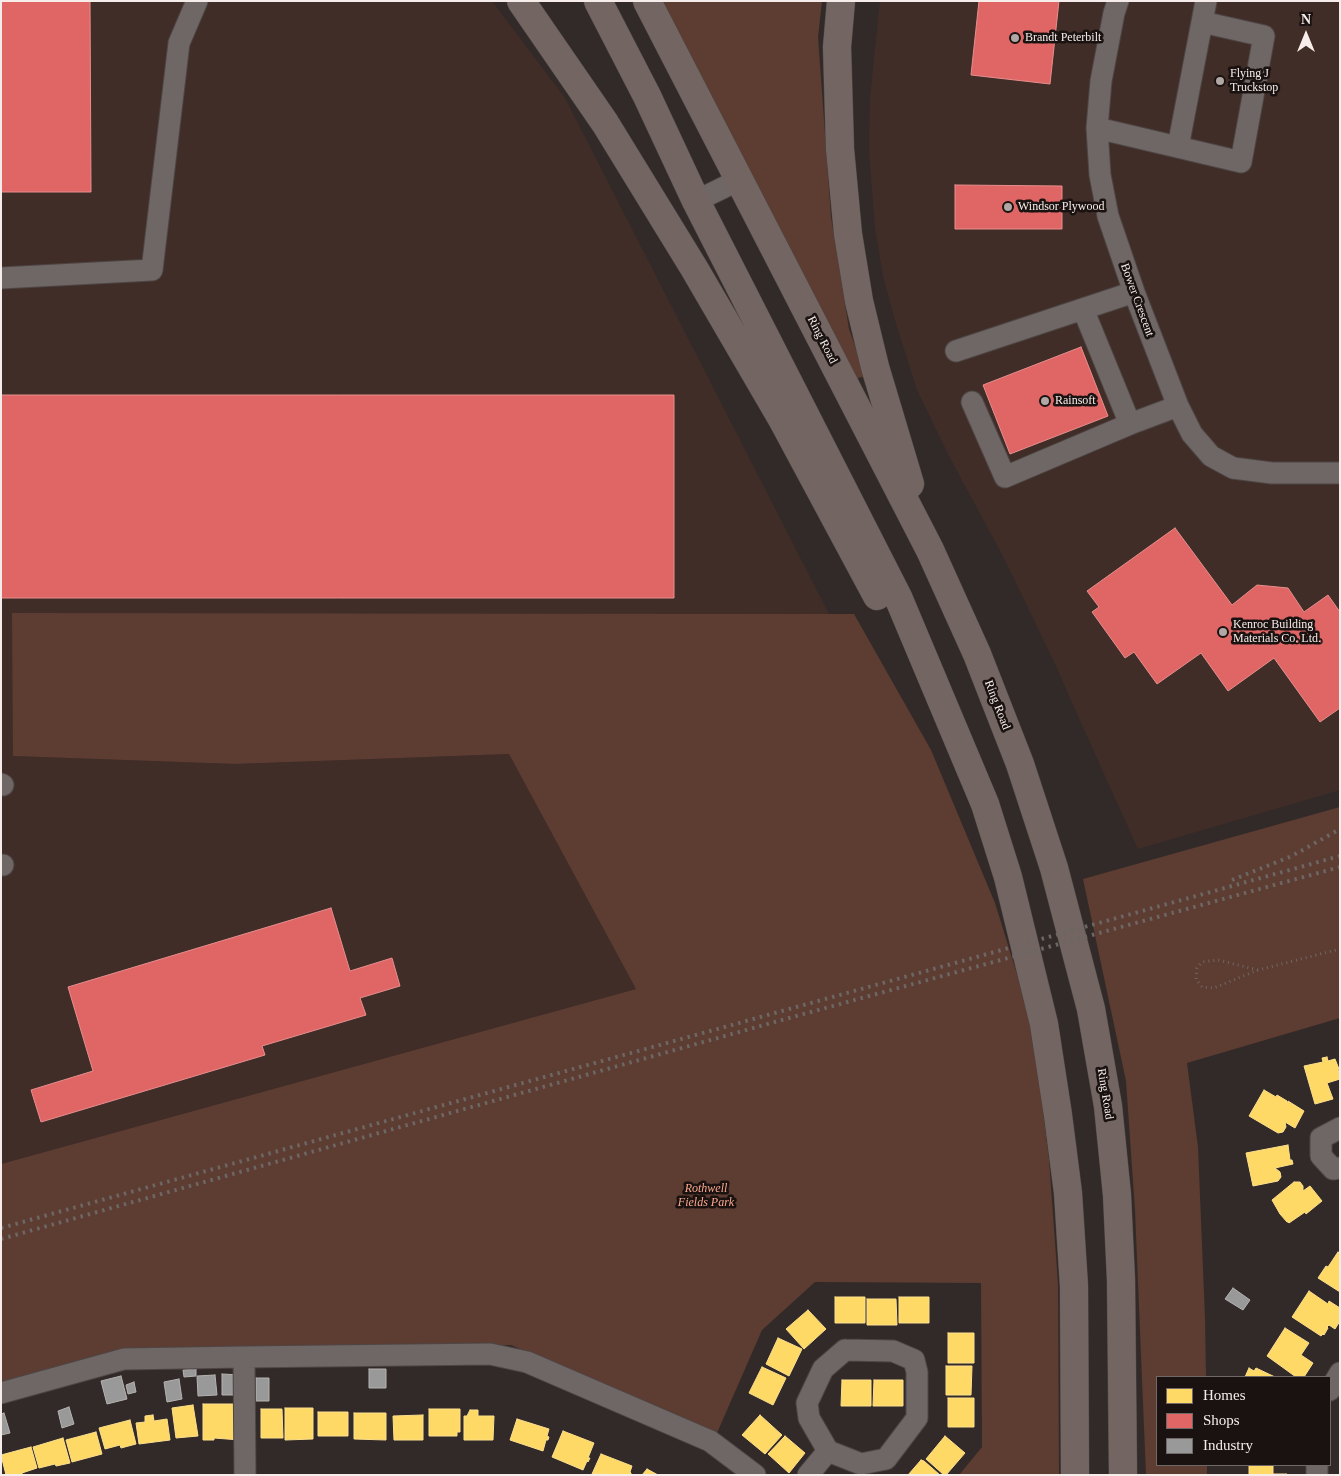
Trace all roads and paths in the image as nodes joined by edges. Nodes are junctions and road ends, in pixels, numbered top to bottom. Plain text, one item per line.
1 (197, 1) edge
2 (521, 1) edge
3 (598, 1) edge
4 (647, 1) edge
5 (841, 1) edge
6 (1118, 1) edge
7 (1206, 1) edge
8 (1202, 22) junction
9 (1096, 128) junction
10 (1178, 147) junction
11 (739, 180) junction
12 (696, 201) junction
13 (1, 278) edge
14 (1134, 292) junction
15 (1082, 309) junction
16 (956, 351) dead end
17 (972, 402) dead end
18 (1178, 406) junction
19 (1130, 424) junction
20 (1340, 473) edge
21 (930, 550) junction
22 (956, 736) junction
23 (1340, 949) edge
24 (1258, 970) junction
25 (1340, 1128) edge
26 (1340, 1168) edge
27 (244, 1357) junction
28 (1340, 1374) edge
29 (1331, 1388) edge
30 (1, 1393) edge
31 (828, 1451) junction
32 (245, 1475) edge
33 (755, 1475) edge
34 (808, 1475) edge
35 (1075, 1475) edge
36 (1123, 1475) edge

1 - 13 street
2 - 22 highway
3 - 12 highway
4 - 11 highway, Ring Road
5 - 21 highway
6 - 9 street, Bower Crescent
7 - 8 street
8 - 10 street
8 - 10 street
9 - 10 street
9 - 14 street, Bower Crescent
11 - 12 street
11 - 21 highway, Ring Road
12 - 22 highway
14 - 15 street
14 - 18 street, Bower Crescent
15 - 16 street
15 - 19 street
17 - 19 street
18 - 19 street
18 - 20 street, Bower Crescent
21 - 36 highway, Ring Road
22 - 35 highway
23 - 24 path
24 - 24 path
25 - 26 street
27 - 30 street
27 - 32 street
27 - 33 street
28 - 29 street
31 - 31 street
31 - 34 street

